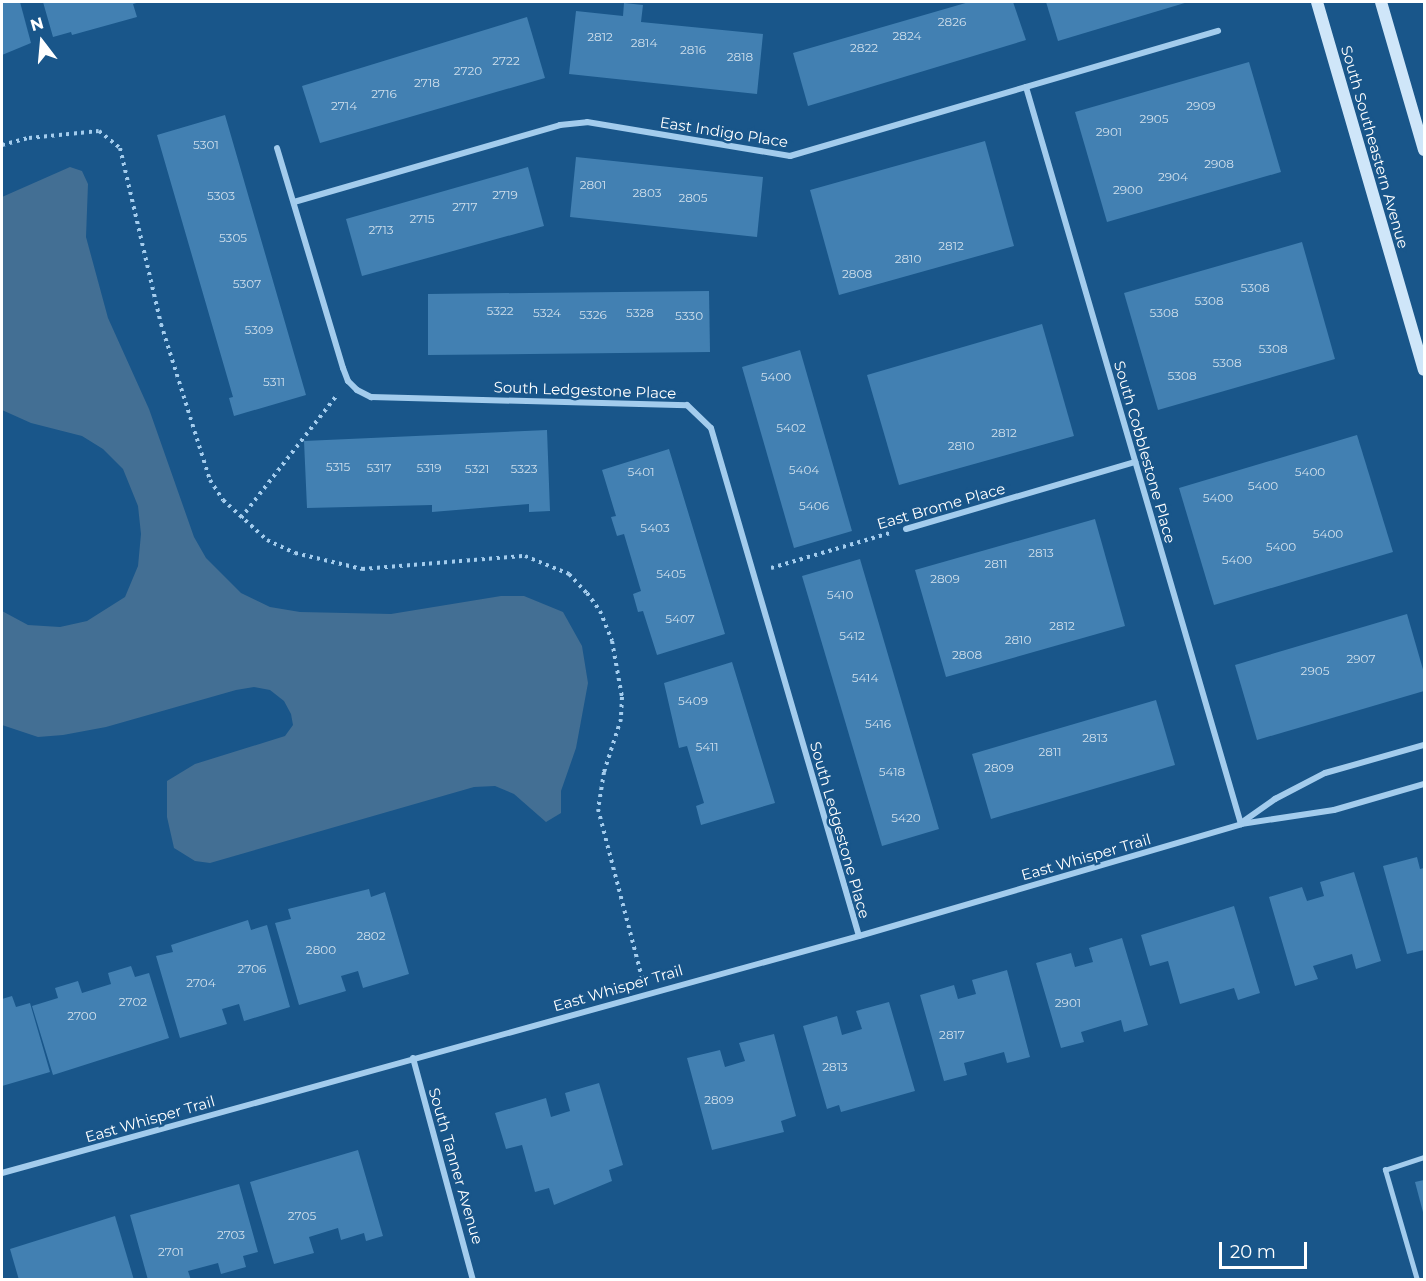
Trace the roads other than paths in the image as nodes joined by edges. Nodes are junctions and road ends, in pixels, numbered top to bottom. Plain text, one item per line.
1 (1317, 2) edge
2 (1381, 2) edge
3 (1218, 31) dead end
4 (1026, 87) junction
5 (277, 148) dead end
6 (1425, 150) edge
7 (294, 202) junction
8 (1425, 370) edge
9 (1135, 462) junction
10 (906, 529) road end
11 (1425, 745) edge
12 (1425, 784) edge
13 (1241, 824) junction
14 (859, 936) junction
15 (413, 1059) junction
16 (1425, 1157) edge
17 (2, 1173) edge
18 (473, 1280) edge
19 (1417, 1280) edge

1 - 8 main road, South Southeastern Avenue
2 - 6 main road
3 - 4 street, East Indigo Place
4 - 7 street, East Indigo Place
4 - 9 street, South Cobblestone Place
5 - 7 street
7 - 14 street, South Ledgestone Place
9 - 10 street, East Brome Place
9 - 13 street, South Cobblestone Place
11 - 13 street, East Whisper Trail
12 - 13 street, East Whisper Trail
13 - 14 street, East Whisper Trail
14 - 15 street, East Whisper Trail
15 - 17 street, East Whisper Trail
15 - 18 street, South Tanner Avenue
16 - 19 lane

